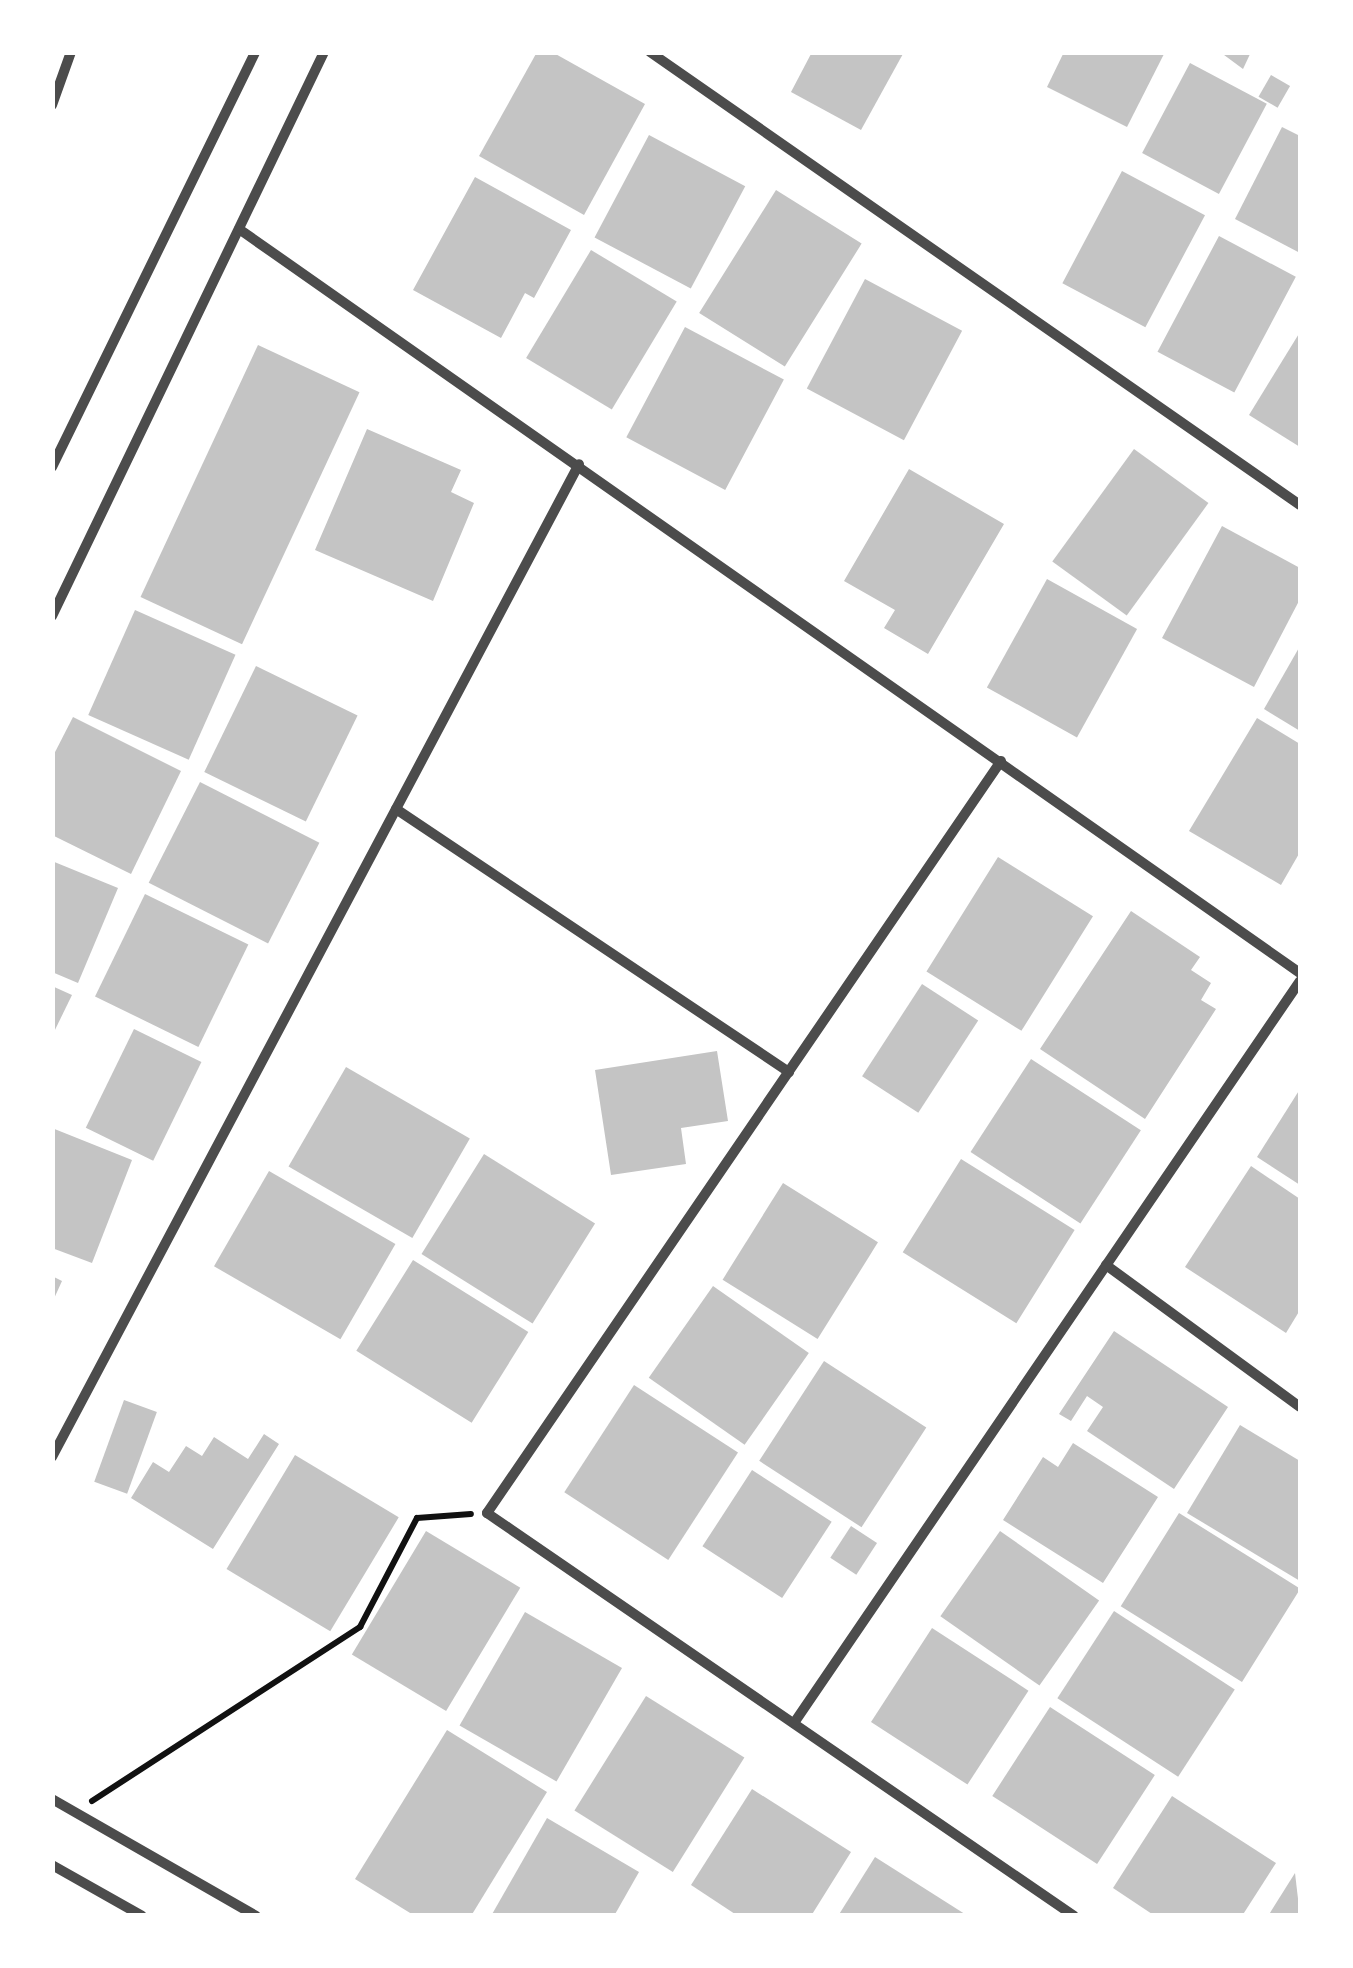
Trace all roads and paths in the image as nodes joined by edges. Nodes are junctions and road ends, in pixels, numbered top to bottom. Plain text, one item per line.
1 (71, 52) edge
2 (255, 52) edge
3 (324, 52) edge
4 (650, 52) edge
5 (52, 105) edge
6 (240, 229) junction
7 (579, 464) junction
8 (52, 467) edge
9 (1300, 505) edge
10 (52, 616) edge
11 (1001, 762) junction
12 (396, 809) junction
13 (1300, 974) edge
14 (1300, 981) edge
15 (789, 1072) junction
16 (1106, 1265) junction
17 (1300, 1407) edge
18 (52, 1458) edge
19 (488, 1513) junction
20 (794, 1723) junction
21 (52, 1799) edge
22 (75, 1812) junction
23 (52, 1865) edge
24 (142, 1916) edge
25 (256, 1916) edge
26 (1074, 1916) edge

1 - 5 street
2 - 8 street
3 - 6 street
4 - 9 street
6 - 7 street
6 - 10 street
7 - 11 street
7 - 12 street
11 - 13 street
11 - 15 street
12 - 15 street
12 - 18 street
14 - 16 street
15 - 19 street
16 - 17 street
16 - 20 street
19 - 20 street
19 - 22 path
20 - 26 street
21 - 22 street
22 - 25 street
23 - 24 street

